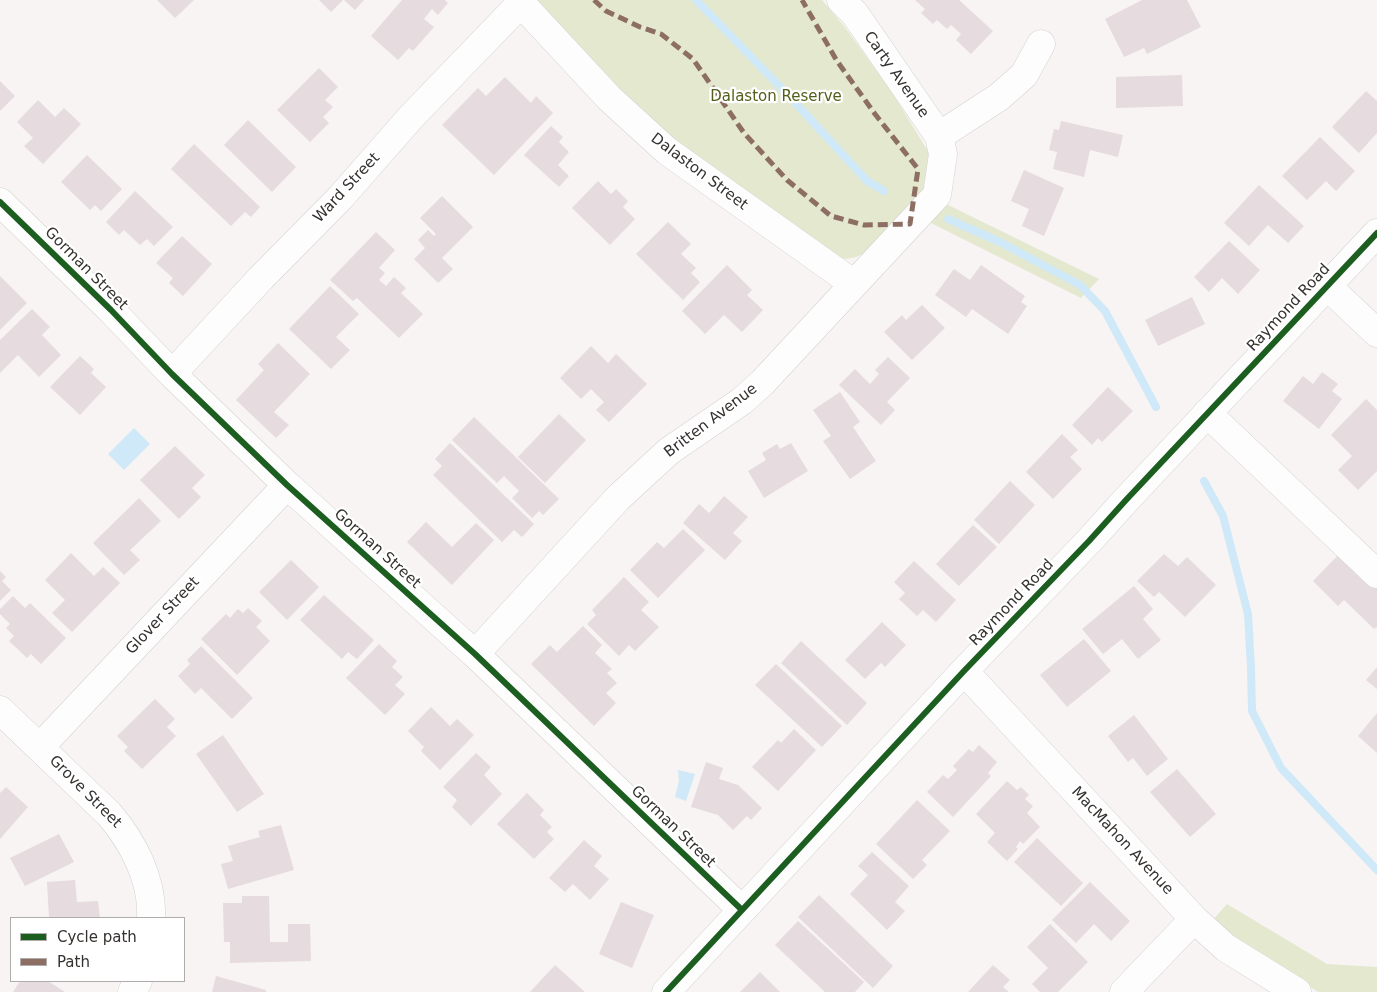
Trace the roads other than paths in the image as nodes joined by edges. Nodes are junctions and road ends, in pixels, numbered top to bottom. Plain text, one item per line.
1 (842, 0) edge
2 (520, 1) edge
3 (1040, 44) dead end
4 (941, 145) junction
5 (0, 202) edge
6 (1377, 233) edge
7 (854, 284) junction
8 (1327, 286) junction
9 (1377, 333) edge
10 (172, 374) junction
11 (1207, 413) junction
12 (287, 485) junction
13 (1377, 574) edge
14 (475, 654) junction
15 (964, 671) junction
16 (0, 710) edge
17 (40, 747) junction
18 (742, 910) junction
19 (151, 917) edge
20 (1194, 919) junction
21 (666, 992) edge
22 (1124, 992) edge
23 (1297, 992) edge

1 - 4 street, Carty Avenue
2 - 7 street, Dalaston Street
2 - 10 street, Ward Street
3 - 4 street
4 - 7 street, Britten Avenue
5 - 10 street, Gorman Street
6 - 8 street, Raymond Road
7 - 14 street, Britten Avenue
8 - 9 street
8 - 11 street, Raymond Road
10 - 12 street, Gorman Street
11 - 13 street
11 - 15 street, Raymond Road
12 - 14 street, Gorman Street
12 - 17 street, Glover Street
14 - 18 street, Gorman Street
15 - 18 street, Raymond Road
15 - 20 street, MacMahon Avenue
16 - 17 street, Grove Street
17 - 19 street, Grove Street
18 - 21 street, Raymond Road
20 - 22 street
20 - 23 street, MacMahon Avenue

